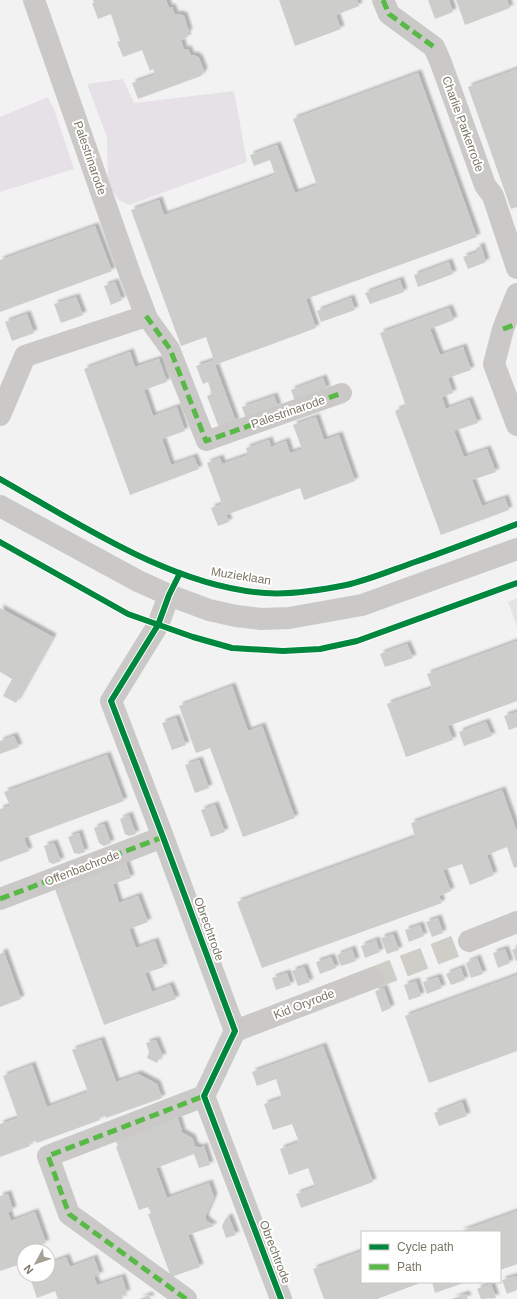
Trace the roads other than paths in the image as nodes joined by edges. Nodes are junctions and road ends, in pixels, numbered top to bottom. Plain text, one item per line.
1 (34, 0) edge
2 (383, 0) edge
3 (517, 268) edge
4 (517, 294) edge
5 (146, 316) junction
6 (510, 327) edge
7 (342, 393) dead end
8 (0, 414) edge
9 (517, 426) edge
10 (0, 506) edge
11 (517, 549) edge
12 (169, 595) junction
13 (163, 837) junction
14 (0, 899) edge
15 (517, 922) edge
16 (469, 941) tunnel mouth
17 (373, 978) tunnel mouth
18 (235, 1031) junction
19 (204, 1096) junction
20 (186, 1299) edge
21 (281, 1299) edge

1 - 5 street, Palestrinarode
2 - 3 street, Charlie Parkerrode
4 - 6 street
5 - 7 street, Palestrinarode
5 - 8 street
6 - 9 street
10 - 12 street
11 - 12 street
12 - 13 street, Obrechtrode
13 - 14 street, Offenbachrode
13 - 18 street, Obrechtrode
15 - 16 street
17 - 18 street, Kid Oryrode
18 - 19 street
19 - 20 street
19 - 21 street, Obrechtrode

